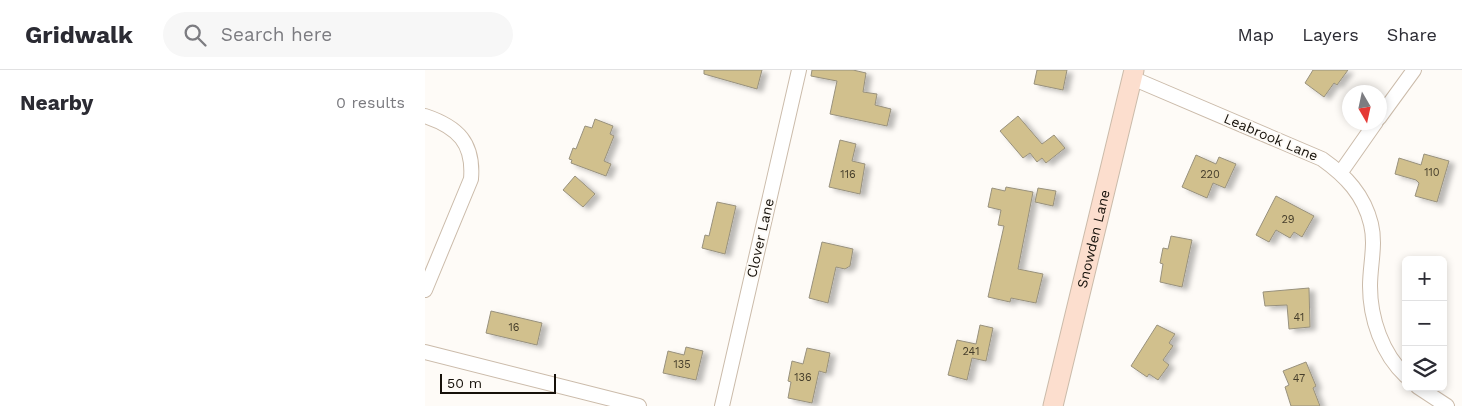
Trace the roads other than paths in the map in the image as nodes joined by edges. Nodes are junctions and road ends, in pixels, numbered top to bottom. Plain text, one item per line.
1 (799, 70) edge
2 (1414, 70) edge
3 (1133, 74) edge
4 (1387, 107) edge
5 (425, 116) edge
6 (1371, 130) edge
7 (1341, 172) junction
8 (425, 290) edge
9 (425, 352) edge
10 (1402, 371) edge
11 (1423, 391) edge
12 (639, 406) edge
13 (722, 406) edge
14 (1053, 406) edge
15 (1447, 406) edge

1 - 13 street, Clover Lane
2 - 4 street
3 - 7 street, Leabrook Lane
3 - 14 street, Snowden Lane
5 - 8 street
6 - 7 street
7 - 10 street, Leabrook Lane
9 - 12 street
11 - 15 street

